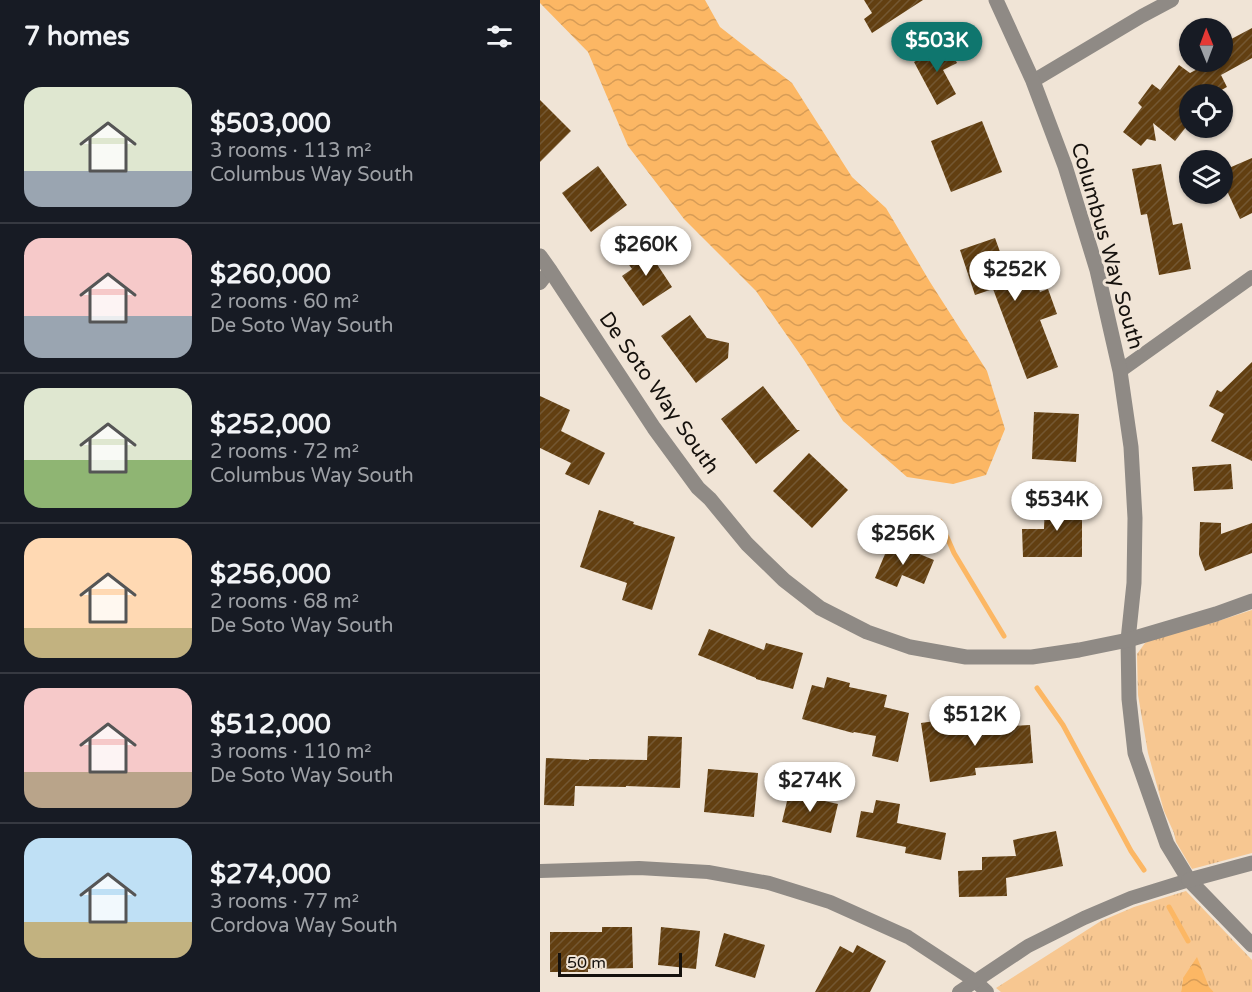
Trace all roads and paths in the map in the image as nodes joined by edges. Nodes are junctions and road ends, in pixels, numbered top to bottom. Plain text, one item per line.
1 (996, 0) edge
2 (1172, 0) edge
3 (1033, 81) junction
4 (540, 256) edge
5 (550, 270) junction
6 (1252, 277) edge
7 (540, 284) edge
8 (1120, 370) junction
9 (1252, 601) edge
10 (1128, 640) junction
11 (1252, 863) edge
12 (540, 871) edge
13 (1189, 880) junction
14 (1252, 945) edge
15 (975, 981) junction
16 (959, 992) edge
17 (987, 992) edge

1 - 3 street, Columbus Way South
2 - 3 street
3 - 8 street, Columbus Way South
4 - 5 street, De Soto Way South
5 - 7 street
5 - 10 street, De Soto Way South
6 - 8 street
8 - 10 street, Columbus Way South
9 - 10 street, De Soto Way South
10 - 13 street, Columbus Way South
11 - 13 street
12 - 15 street
13 - 14 street, Columbus Way South
13 - 15 street
15 - 16 street
15 - 17 street

